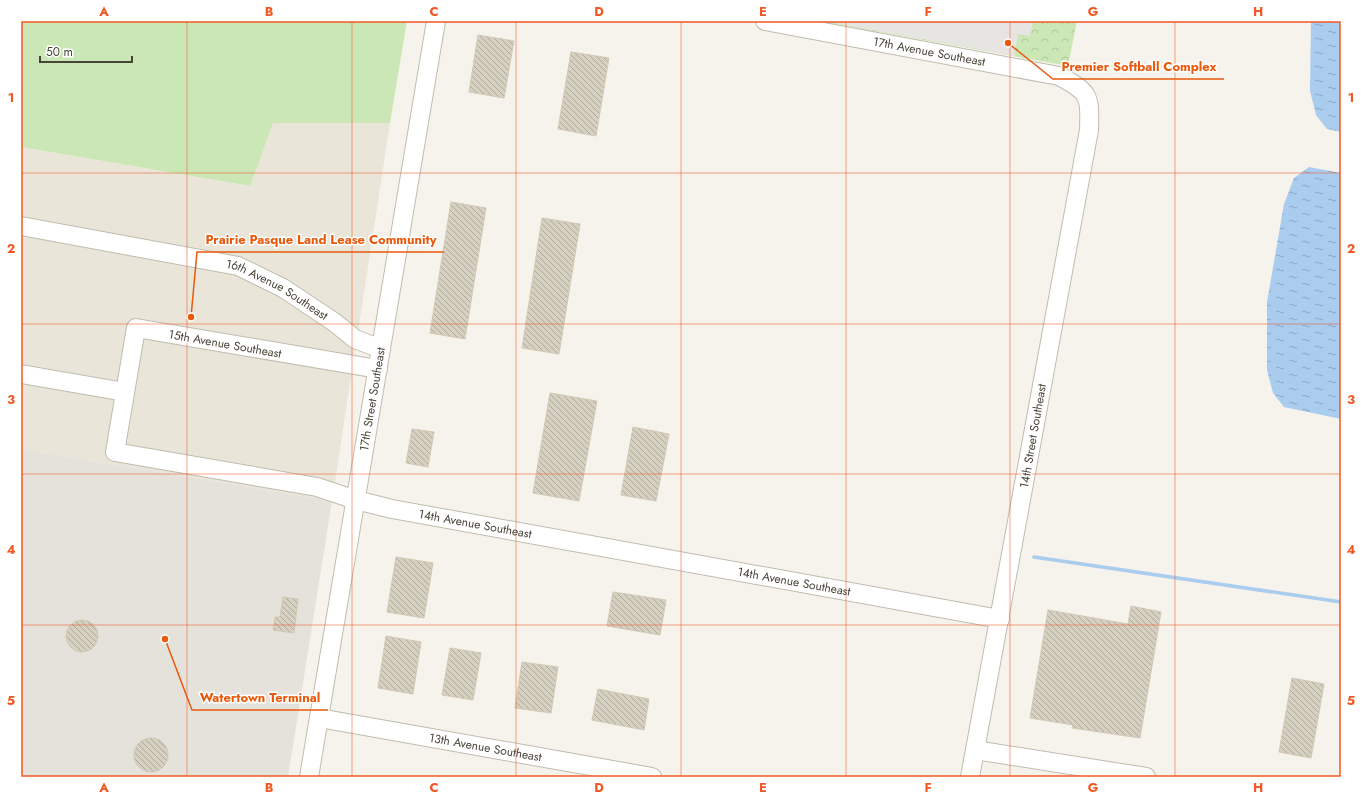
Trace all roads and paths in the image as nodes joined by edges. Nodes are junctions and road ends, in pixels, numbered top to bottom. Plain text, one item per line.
1 (436, 21) edge
2 (765, 21) edge
3 (1087, 95) joint
4 (21, 226) edge
5 (382, 349) junction
6 (378, 369) junction
7 (21, 374) edge
8 (124, 392) junction
9 (356, 500) junction
10 (1000, 619) junction
11 (319, 718) junction
12 (975, 750) junction
13 (309, 777) edge
14 (652, 777) edge
15 (970, 777) edge
16 (1146, 777) edge

1 - 5 street, 17th Street Southeast
2 - 3 street, 17th Avenue Southeast
3 - 10 street, 14th Street Southeast
4 - 5 street, 16th Avenue Southeast
5 - 6 street, 17th Street Southeast
6 - 8 street, 15th Avenue Southeast
6 - 9 street, 17th Street Southeast
7 - 8 street
8 - 9 street, 14th Avenue Southeast
9 - 10 street, 14th Avenue Southeast
9 - 11 street, 17th Street Southeast
10 - 12 street, 14th Street Southeast
11 - 13 street, 17th Street Southeast
11 - 14 street, 13th Avenue Southeast
12 - 15 street, 14th Street Southeast
12 - 16 street

